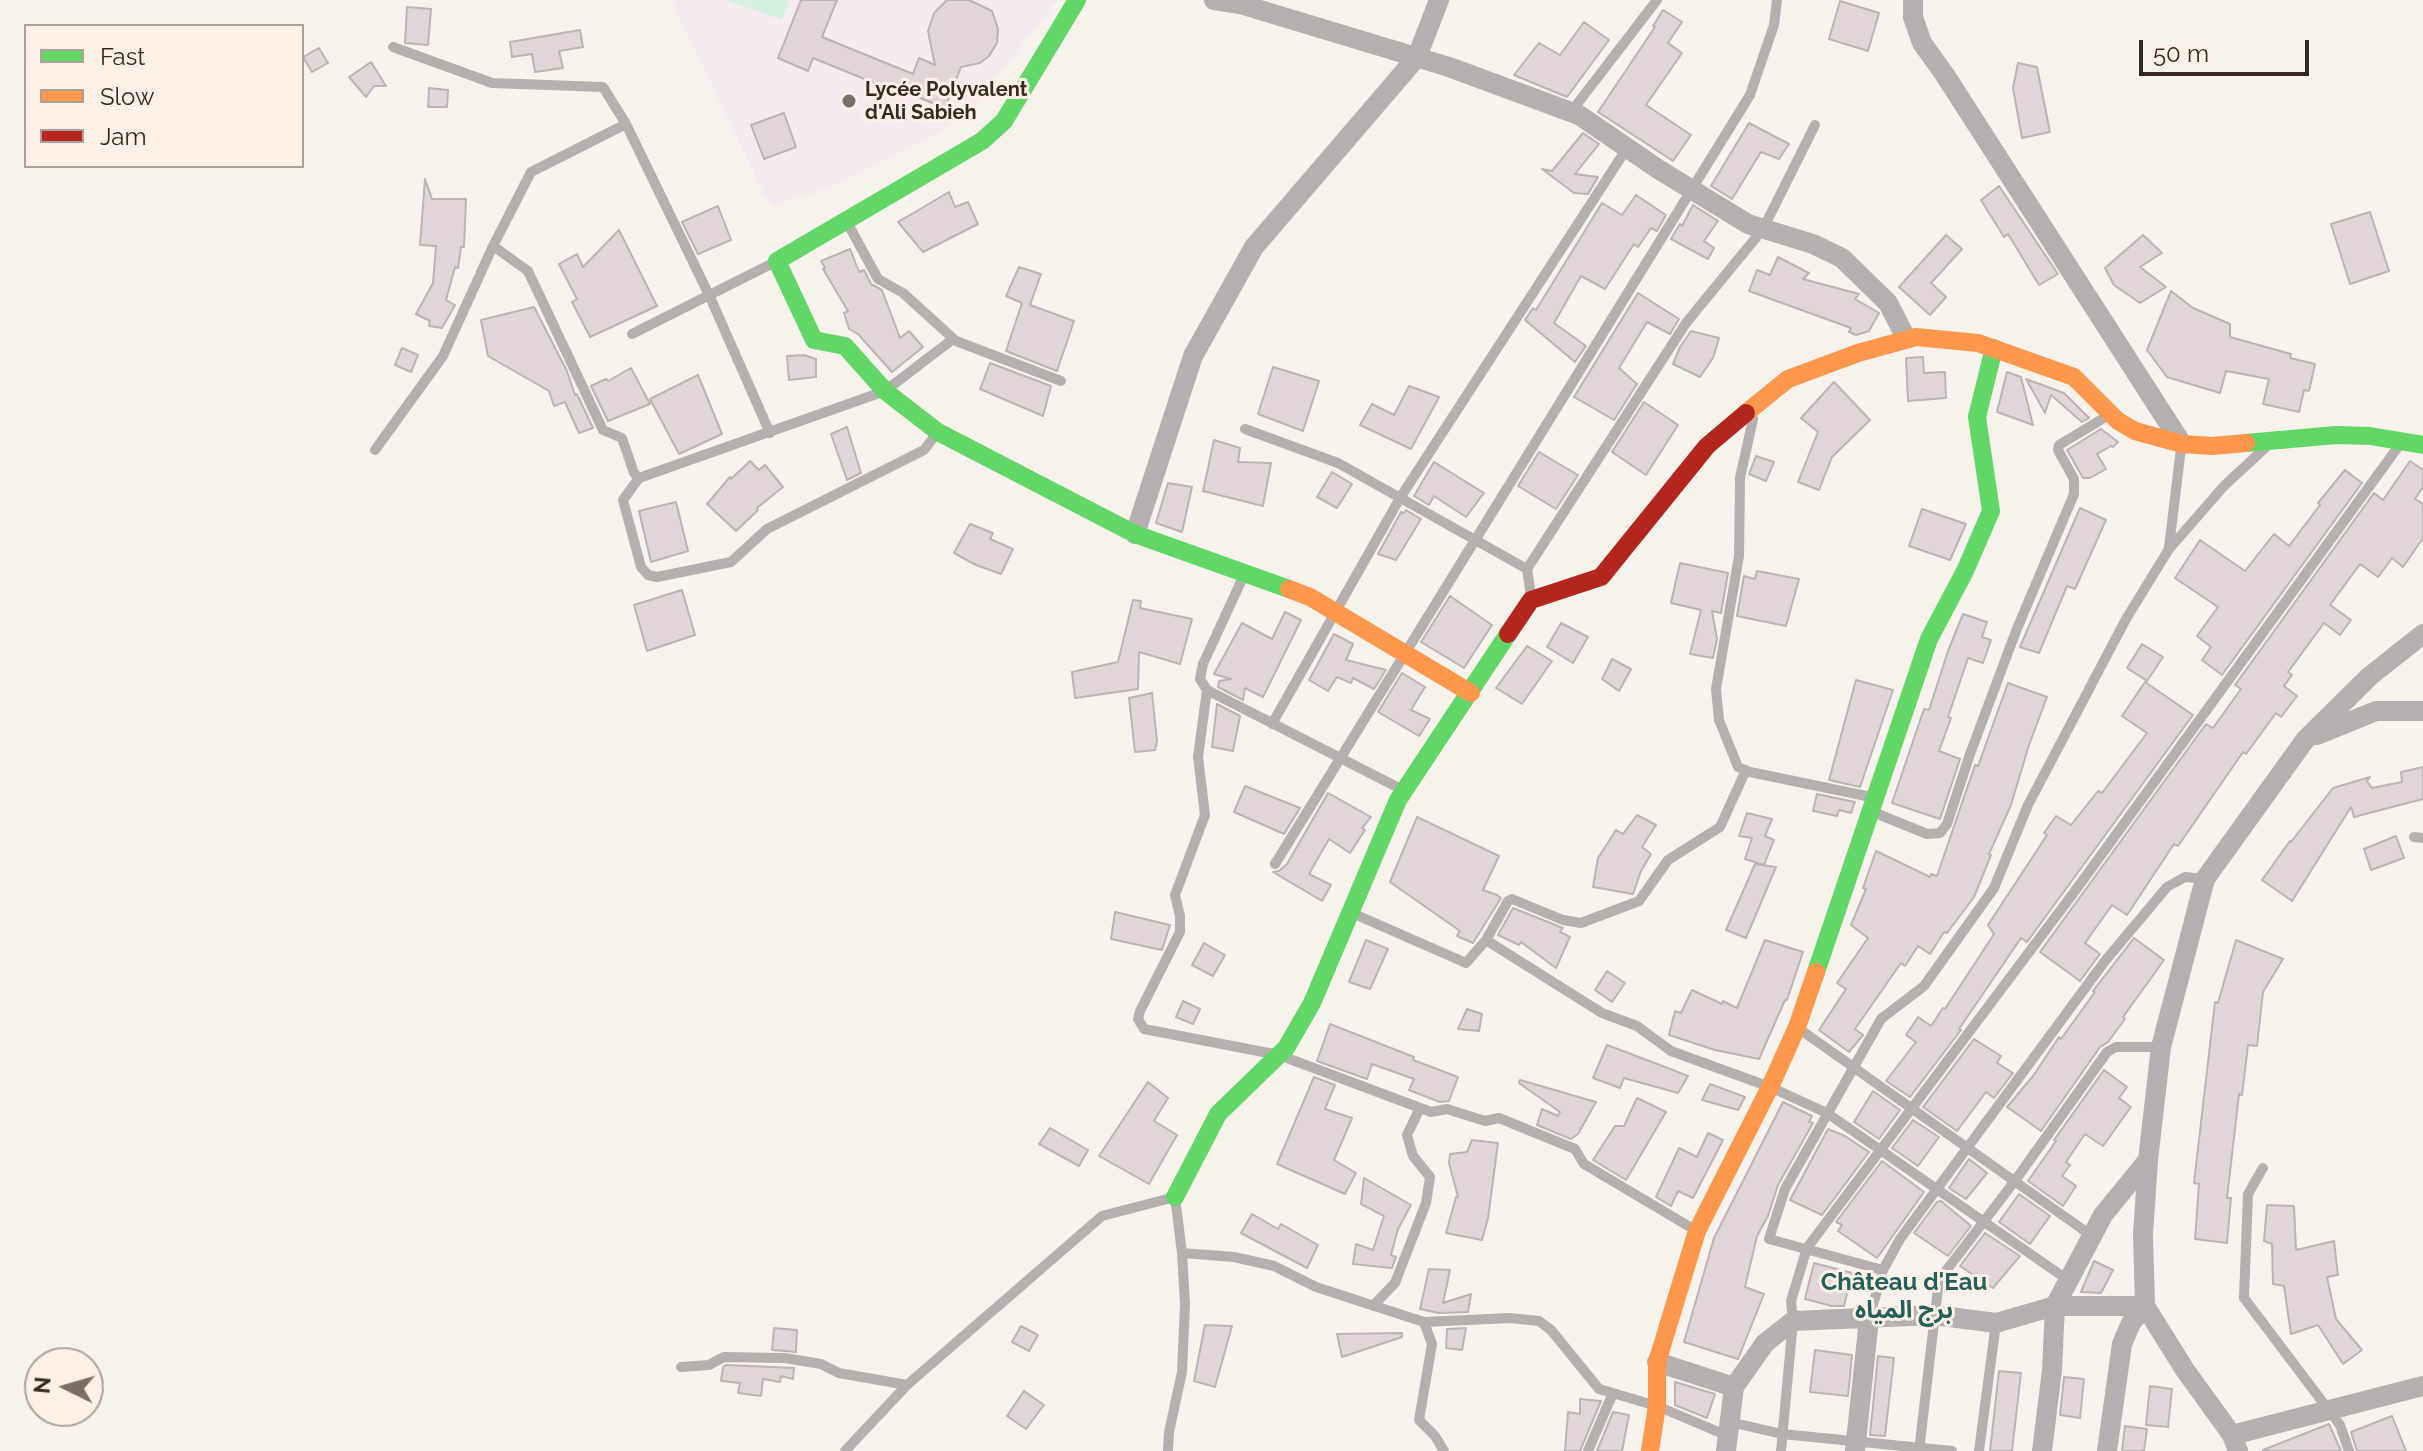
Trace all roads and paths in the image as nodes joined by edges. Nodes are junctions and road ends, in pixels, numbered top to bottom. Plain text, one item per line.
1 (1077, 0) edge
2 (1214, 0) edge
3 (1439, 0) edge
4 (1657, 0) edge
5 (1777, 0) edge
6 (1913, 0) edge
7 (393, 47) dead end
8 (1417, 57) junction
9 (1571, 112) junction
10 (626, 124) junction
11 (1815, 125) dead end
12 (1627, 148) junction
13 (1692, 190) junction
14 (847, 222) junction
15 (1763, 229) junction
16 (493, 246) junction
17 (777, 261) junction
18 (710, 297) junction
19 (632, 334) dead end
20 (1906, 338) junction
21 (953, 339) junction
22 (1994, 348) junction
23 (1061, 381) dead end
24 (885, 391) junction
25 (1756, 406) junction
26 (2111, 413) junction
27 (1245, 429) dead end
28 (938, 432) junction
29 (770, 433) junction
30 (2402, 440) junction
31 (2273, 441) junction
32 (2182, 444) junction
33 (2423, 445) edge
34 (375, 450) dead end
35 (639, 478) junction
36 (1400, 498) junction
37 (1135, 534) junction
38 (1475, 540) junction
39 (2169, 549) junction
40 (1527, 569) junction
41 (1244, 573) junction
42 (1531, 600) junction
43 (1335, 611) junction
44 (2423, 634) edge
45 (1405, 654) junction
46 (1207, 690) junction
47 (1471, 693) junction
48 (2423, 711) edge
49 (1272, 724) junction
50 (2305, 740) junction
51 (1340, 758) junction
52 (1746, 770) junction
53 (1405, 790) junction
54 (1873, 805) junction
55 (1275, 864) dead end
56 (2205, 879) junction
57 (1350, 912) junction
58 (1486, 940) junction
59 (1797, 1027) junction
60 (2161, 1047) junction
61 (1279, 1055) junction
62 (1853, 1066) junction
63 (1770, 1087) junction
64 (1420, 1108) junction
65 (1911, 1108) junction
66 (1827, 1113) junction
67 (1968, 1148) junction
68 (1880, 1149) junction
69 (2148, 1160) junction
70 (2263, 1168) dead end
71 (2014, 1182) junction
72 (1937, 1189) junction
73 (1175, 1197) junction
74 (1983, 1221) junction
75 (1697, 1231) junction
76 (2093, 1236) junction
77 (1807, 1248) junction
78 (1182, 1253) junction
79 (1883, 1270) junction
80 (2068, 1280) junction
81 (1373, 1306) junction
82 (2055, 1306) junction
83 (2145, 1306) junction
84 (1934, 1315) junction
85 (1869, 1319) junction
86 (1793, 1321) junction
87 (1424, 1322) junction
88 (1996, 1323) junction
89 (1657, 1362) junction
90 (681, 1367) dead end
91 (907, 1385) junction
92 (2423, 1386) edge
93 (1734, 1387) junction
94 (1613, 1393) junction
95 (1657, 1406) junction
96 (2329, 1410) junction
97 (1782, 1434) junction
98 (1728, 1436) edge
99 (2235, 1443) edge
100 (1856, 1446) edge
101 (1919, 1449) edge
102 (845, 1451) edge
103 (1168, 1451) edge
104 (1444, 1451) edge
105 (1588, 1451) edge
106 (1650, 1451) edge
107 (1781, 1451) edge
108 (1952, 1451) edge
109 (1979, 1451) edge
110 (2042, 1451) edge
111 (2107, 1451) edge
112 (2349, 1451) edge

1 - 14 street
2 - 8 street
3 - 8 street
4 - 9 lane
5 - 13 lane
6 - 32 street
7 - 10 lane
8 - 9 street
8 - 37 street
9 - 12 street
10 - 16 lane
10 - 18 lane
11 - 15 lane
12 - 13 street
12 - 36 lane
13 - 15 street
13 - 38 lane
14 - 17 street
14 - 21 lane
15 - 20 street
15 - 40 lane
16 - 34 lane
16 - 35 lane
17 - 18 lane
17 - 24 street
18 - 19 lane
18 - 29 lane
20 - 22 street
20 - 25 street
21 - 23 lane
21 - 24 lane
22 - 26 street
22 - 54 street
24 - 28 street
24 - 29 lane
25 - 42 street
25 - 52 lane
26 - 32 street
26 - 54 lane
27 - 36 lane
28 - 35 lane
28 - 37 street
29 - 35 lane
30 - 31 street
30 - 33 street
30 - 65 lane
31 - 32 street
31 - 39 lane
32 - 39 lane
36 - 38 lane
36 - 43 lane
37 - 41 street
38 - 40 lane
38 - 45 lane
39 - 62 lane
40 - 42 lane
41 - 43 street
41 - 46 lane
42 - 47 street
43 - 45 street
43 - 49 lane
44 - 50 street
45 - 47 street
45 - 51 lane
46 - 49 lane
46 - 61 lane
47 - 53 street
48 - 50 street
49 - 51 lane
50 - 56 street
51 - 53 lane
51 - 55 lane
52 - 54 lane
52 - 58 lane
53 - 57 street
54 - 59 street
56 - 60 street
56 - 67 lane
57 - 58 lane
57 - 61 street
58 - 63 lane
59 - 62 lane
59 - 63 street
60 - 69 street
60 - 71 lane
61 - 64 lane
61 - 73 street
62 - 65 lane
62 - 66 lane
63 - 66 lane
63 - 75 street
64 - 75 lane
64 - 81 lane
65 - 67 lane
65 - 68 lane
66 - 68 lane
66 - 77 lane
67 - 71 lane
67 - 72 lane
68 - 72 lane
68 - 77 lane
69 - 76 street
69 - 83 street
70 - 96 lane
71 - 74 lane
71 - 76 lane
72 - 74 lane
72 - 79 lane
73 - 78 lane
73 - 91 lane
74 - 80 lane
74 - 84 lane
75 - 89 street
76 - 80 street
77 - 79 lane
77 - 86 lane
78 - 81 lane
78 - 103 lane
79 - 85 lane
80 - 82 street
81 - 87 lane
82 - 83 street
82 - 88 street
82 - 110 street
83 - 99 street
83 - 111 street
84 - 85 street
84 - 88 street
84 - 101 lane
85 - 86 street
85 - 100 street
86 - 93 street
86 - 97 lane
87 - 94 lane
87 - 104 lane
88 - 109 lane
89 - 93 street
89 - 95 street
90 - 91 lane
91 - 102 lane
92 - 96 street
93 - 98 street
94 - 95 lane
94 - 105 lane
95 - 98 lane
95 - 106 street
96 - 99 street
96 - 112 lane
97 - 98 lane
97 - 100 lane
97 - 107 lane
100 - 101 lane
101 - 108 lane

